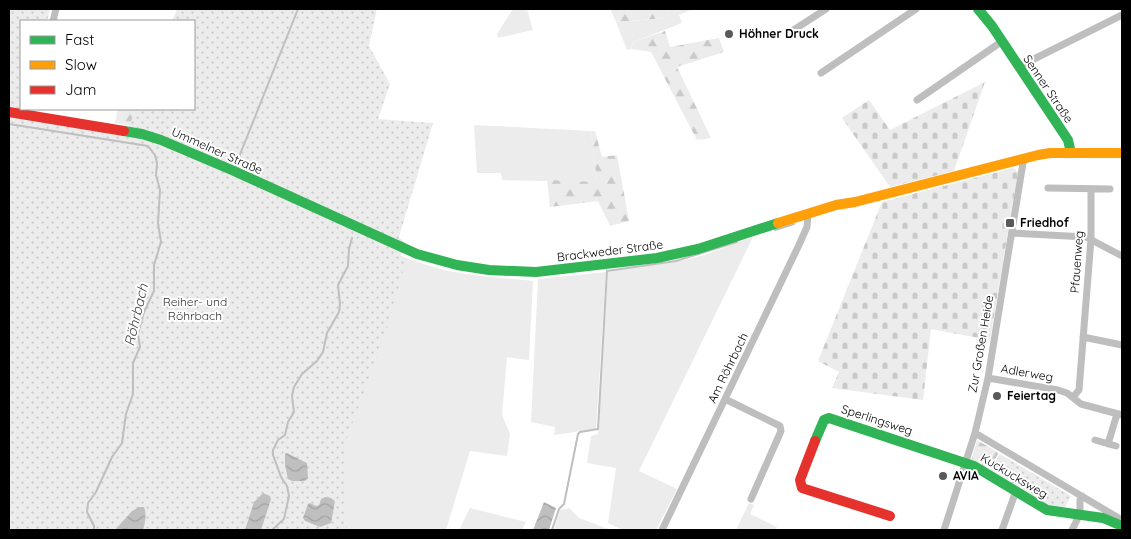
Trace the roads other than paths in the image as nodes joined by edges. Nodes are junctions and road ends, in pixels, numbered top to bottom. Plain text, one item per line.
1 (826, 9) edge
2 (916, 9) edge
3 (979, 10) edge
4 (1122, 15) edge
5 (792, 31) dead end
6 (1001, 41) junction
7 (1018, 67) junction
8 (821, 73) dead end
9 (916, 100) dead end
10 (9, 112) edge
11 (30, 112) edge
12 (1071, 153) junction
13 (1122, 153) edge
14 (1022, 158) junction
15 (1048, 188) dead end
16 (1091, 189) junction
17 (1110, 189) dead end
18 (812, 213) junction
19 (1012, 233) junction
20 (1091, 239) junction
21 (403, 249) joint
22 (1122, 256) edge
23 (1084, 337) junction
24 (1122, 344) edge
25 (988, 378) junction
26 (1073, 397) junction
27 (725, 399) junction
28 (1120, 415) edge
29 (975, 434) junction
30 (1095, 440) dead end
31 (1108, 444) junction
32 (1116, 446) dead end
33 (965, 463) junction
34 (1016, 491) junction
35 (1082, 496) junction
36 (751, 499) dead end
37 (1080, 514) junction
38 (890, 516) dead end
39 (1122, 520) edge
40 (1122, 526) edge
41 (662, 530) edge
42 (944, 530) edge
43 (1002, 530) edge
44 (1072, 530) edge

1 - 5 street
2 - 8 street
3 - 6 main road, Senner Straße
4 - 7 street
6 - 7 main road, Senner Straße
6 - 9 street
7 - 12 main road, Senner Straße
10 - 11 main road, Ummelner Straße
11 - 21 main road, Ummelner Straße
12 - 13 main road, Brackweder Straße
12 - 14 main road, Brackweder Straße
14 - 18 main road, Brackweder Straße
14 - 19 street, Zur Großen Heide
15 - 16 street
16 - 17 street
16 - 20 street, Pfauenweg
18 - 21 main road, Brackweder Straße
18 - 27 street, Am Röhrbach
19 - 20 street
19 - 25 street, Zur Großen Heide
20 - 22 street
20 - 23 street, Pfauenweg
23 - 24 street
23 - 26 street, Pfauenweg
25 - 26 street, Adlerweg
25 - 29 street, Zur Großen Heide
26 - 28 street, Adlerweg
27 - 36 street
27 - 41 street, Am Röhrbach
28 - 31 street, Adlerweg
29 - 33 street, Zur Großen Heide
29 - 35 street, Kuckucksweg
30 - 31 street
31 - 32 street
33 - 34 main road, Kuckucksweg
33 - 38 main road, Sperlingsweg
33 - 42 street, Zur Großen Heide
34 - 37 main road, Kuckucksweg
34 - 43 street
35 - 37 street
35 - 39 street, Kuckucksweg
37 - 40 main road, Kuckucksweg
37 - 44 street

